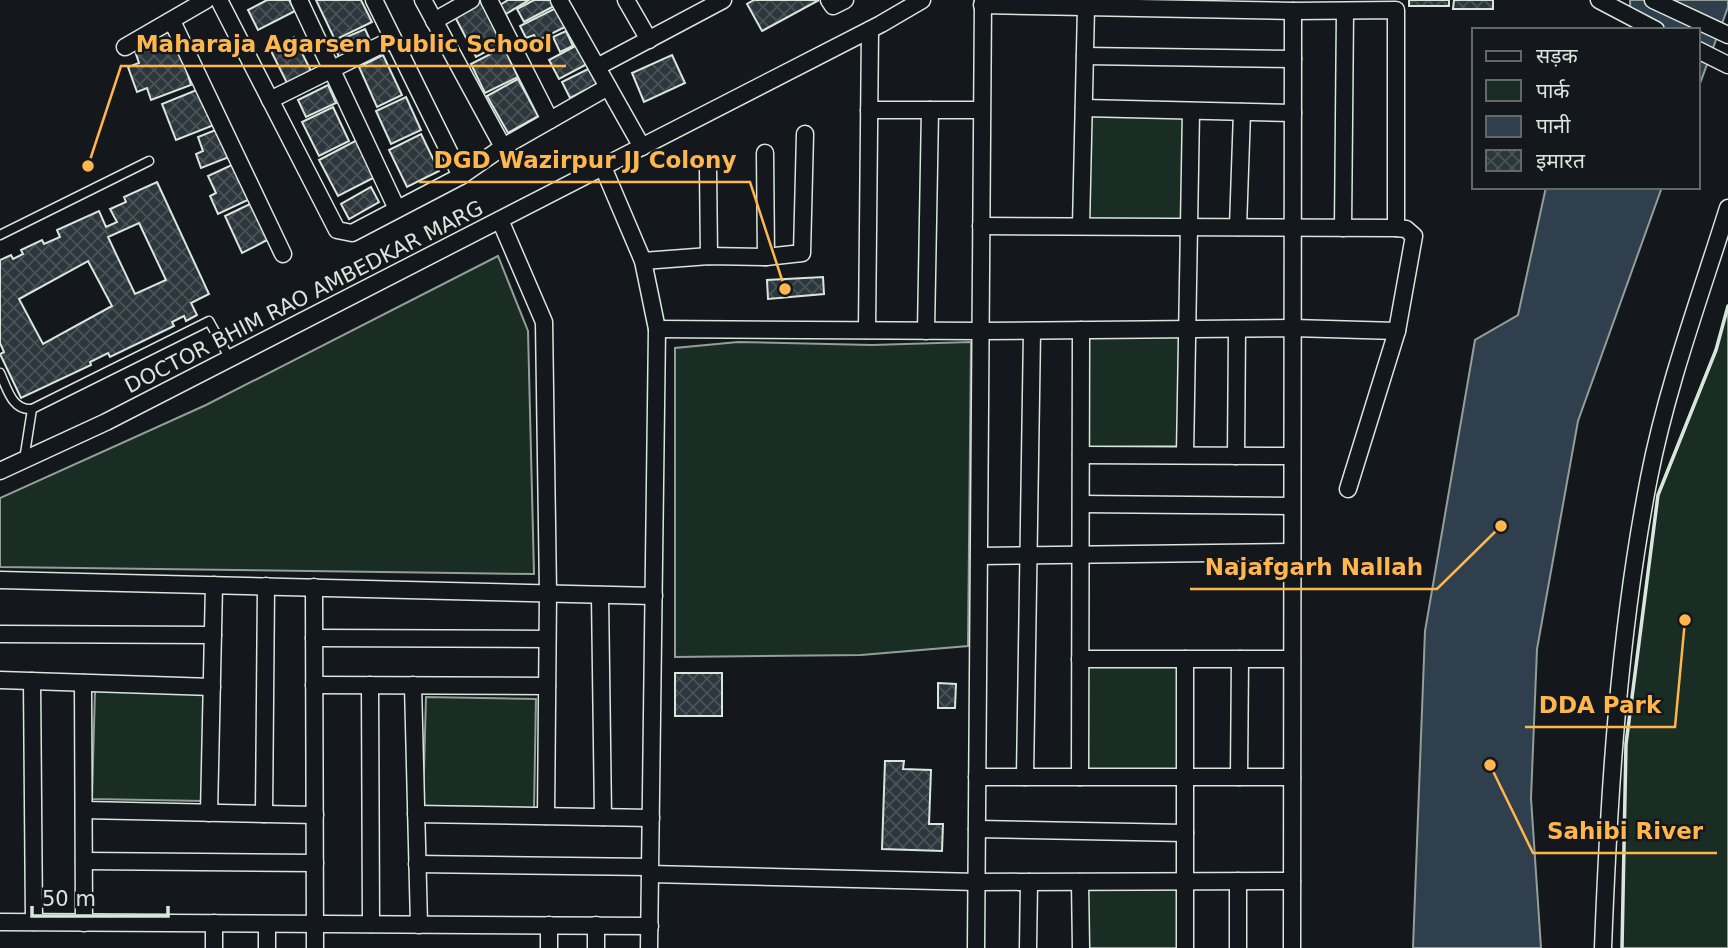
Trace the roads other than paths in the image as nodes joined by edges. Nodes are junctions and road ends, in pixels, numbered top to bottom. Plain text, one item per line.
1 (206, 0) edge
2 (219, 0) edge
3 (299, 0) edge
4 (374, 0) edge
5 (423, 0) edge
6 (471, 0) edge
7 (489, 0) edge
8 (559, 0) edge
9 (626, 0) edge
10 (723, 0) edge
11 (829, 0) edge
12 (845, 0) edge
13 (922, 0) edge
14 (1599, 0) edge
15 (1654, 0) edge
16 (983, 3) edge
17 (1066, 3) edge
18 (1086, 7) junction
19 (1293, 11) junction
20 (1345, 11) junction
21 (434, 20) junction
22 (172, 21) junction
23 (1652, 28) edge
24 (870, 30) junction
25 (1728, 35) edge
26 (393, 39) junction
27 (649, 40) junction
28 (125, 47) dead end
29 (1700, 51) edge
30 (1085, 56) junction
31 (1293, 59) junction
32 (1728, 65) edge
33 (597, 67) junction
34 (330, 70) junction
35 (608, 88) junction
36 (270, 100) junction
37 (1084, 108) junction
38 (869, 110) junction
39 (930, 110) junction
40 (981, 110) junction
41 (1191, 111) junction
42 (1242, 112) junction
43 (1293, 113) junction
44 (550, 120) junction
45 (806, 134) dead end
46 (503, 147) junction
47 (642, 147) junction
48 (765, 153) dead end
49 (149, 162) dead end
50 (603, 167) junction
51 (708, 169) dead end
52 (461, 176) junction
53 (1728, 208) edge
54 (397, 209) junction
55 (500, 220) junction
56 (981, 226) junction
57 (1081, 226) junction
58 (1189, 227) junction
59 (1238, 227) junction
60 (1293, 228) junction
61 (1343, 228) junction
62 (1396, 228) junction
63 (0, 235) edge
64 (283, 254) dead end
65 (709, 256) junction
66 (766, 257) junction
67 (643, 261) junction
68 (657, 328) junction
69 (1293, 328) junction
70 (1187, 329) junction
71 (1237, 329) junction
72 (867, 330) junction
73 (1081, 330) junction
74 (926, 331) junction
75 (980, 331) junction
76 (1032, 331) junction
77 (1397, 331) junction
78 (230, 359) junction
79 (0, 373) edge
80 (32, 409) junction
81 (1081, 455) junction
82 (1185, 456) junction
83 (1236, 456) junction
84 (1292, 456) junction
85 (24, 460) junction
86 (2, 464) edge
87 (1348, 489) dead end
88 (1081, 504) junction
89 (1292, 506) junction
90 (1292, 552) junction
91 (1029, 555) junction
92 (1081, 555) junction
93 (979, 556) junction
94 (0, 580) edge
95 (214, 585) junction
96 (266, 586) junction
97 (314, 587) junction
98 (548, 593) junction
99 (600, 595) junction
100 (653, 596) junction
101 (0, 634) edge
102 (213, 635) junction
103 (314, 638) junction
104 (547, 639) junction
105 (1080, 659) junction
106 (1185, 659) junction
107 (1240, 659) junction
108 (1292, 659) junction
109 (0, 680) edge
110 (32, 681) junction
111 (83, 682) junction
112 (314, 685) junction
113 (370, 685) junction
114 (413, 685) junction
115 (547, 686) junction
116 (212, 687) junction
117 (977, 777) junction
118 (1025, 777) junction
119 (1080, 777) junction
120 (1185, 777) junction
121 (1239, 777) junction
122 (1292, 777) junction
123 (83, 810) junction
124 (209, 813) junction
125 (264, 814) junction
126 (416, 814) junction
127 (315, 815) junction
128 (546, 817) junction
129 (603, 817) junction
130 (651, 818) junction
131 (977, 829) junction
132 (1185, 833) junction
133 (84, 861) junction
134 (315, 863) junction
135 (417, 864) junction
136 (650, 871) junction
137 (1185, 881) junction
138 (1238, 881) junction
139 (1292, 881) junction
140 (977, 882) junction
141 (1028, 882) junction
142 (1080, 882) junction
143 (0, 922) edge
144 (34, 922) junction
145 (84, 923) junction
146 (214, 923) junction
147 (267, 924) junction
148 (315, 924) junction
149 (370, 924) junction
150 (419, 925) junction
151 (549, 925) junction
152 (596, 925) junction
153 (650, 926) junction
154 (214, 948) edge
155 (268, 948) edge
156 (315, 948) edge
157 (548, 948) edge
158 (596, 948) edge
159 (649, 948) edge
160 (976, 948) edge
161 (1028, 948) edge
162 (1081, 948) edge
163 (1185, 948) edge
164 (1238, 948) edge
165 (1292, 948) edge
166 (1603, 948) edge

1 - 22 street
2 - 36 street
3 - 34 street
4 - 26 street
5 - 21 street
6 - 21 street
7 - 44 street
8 - 33 street
9 - 27 street
10 - 27 street
11 - 12 street
13 - 24 street, DOCTOR BHIM RAO AMBEDKAR MARG
14 - 23 street
15 - 25 street
16 - 17 street
16 - 40 street
17 - 18 street
18 - 19 street
18 - 30 street
19 - 20 street
19 - 31 street
20 - 61 street
20 - 62 street
21 - 46 street
22 - 28 street
22 - 64 street
24 - 38 street
24 - 47 street, DOCTOR BHIM RAO AMBEDKAR MARG
26 - 34 street
26 - 52 street
27 - 33 street
29 - 32 street
30 - 31 street
30 - 37 street
31 - 43 street
33 - 35 street
34 - 36 street
34 - 54 street
35 - 44 street
35 - 47 street
36 - 54 street
37 - 41 street
37 - 57 street
38 - 39 street
38 - 72 street
39 - 40 street
39 - 74 street
40 - 56 street
41 - 42 street
41 - 58 street
42 - 43 street
42 - 59 street
43 - 60 street
44 - 46 street
45 - 66 street
46 - 52 street
47 - 50 street, DOCTOR BHIM RAO AMBEDKAR MARG
48 - 66 street
49 - 63 lane
50 - 55 street, DOCTOR BHIM RAO AMBEDKAR MARG
50 - 67 street
51 - 65 street
52 - 54 street
53 - 166 street
55 - 78 street, DOCTOR BHIM RAO AMBEDKAR MARG
55 - 98 street
56 - 57 street
56 - 75 street
57 - 58 street
58 - 59 street
58 - 70 street
59 - 60 street
60 - 61 street
60 - 69 street
61 - 62 street
62 - 77 street
65 - 66 street
65 - 67 street
67 - 68 street
68 - 72 street
68 - 100 street
69 - 71 street
69 - 77 street
69 - 84 street
70 - 71 street
70 - 73 street
70 - 82 street
71 - 83 street
72 - 74 street
73 - 76 street
73 - 81 street
74 - 75 street
75 - 76 street
75 - 93 street
76 - 91 street
77 - 87 street
78 - 80 lane
78 - 85 street, DOCTOR BHIM RAO AMBEDKAR MARG
79 - 80 lane
80 - 85 lane
81 - 82 street
81 - 88 street
82 - 83 street
83 - 84 street
84 - 89 street
85 - 86 street, DOCTOR BHIM RAO AMBEDKAR MARG
88 - 89 street
88 - 92 street
89 - 90 street
90 - 92 street
90 - 108 street
91 - 92 street
91 - 93 street
91 - 118 street
92 - 105 street
93 - 117 street
94 - 95 street
95 - 96 street
95 - 102 street
96 - 97 street
96 - 125 street
97 - 98 street
97 - 103 street
98 - 99 street
98 - 104 street
99 - 100 street
99 - 129 street
100 - 130 street
101 - 102 street
102 - 116 street
103 - 104 street
103 - 112 street
104 - 115 street
105 - 106 street
105 - 119 street
106 - 107 street
106 - 120 street
107 - 108 street
107 - 121 street
108 - 122 street
109 - 110 street
110 - 111 street
110 - 144 street
111 - 116 street
111 - 123 street
112 - 113 street
112 - 127 street
113 - 114 street
113 - 149 street
114 - 115 street
114 - 126 street
115 - 128 street
116 - 124 street
117 - 118 street
117 - 131 street
118 - 119 street
119 - 120 street
120 - 121 street
120 - 132 street
121 - 122 street
122 - 139 street
123 - 124 street
123 - 133 street
124 - 125 street
125 - 127 street
126 - 128 street
126 - 135 street
127 - 134 street
128 - 129 street
129 - 130 street
130 - 136 street
131 - 132 street
131 - 140 street
132 - 137 street
133 - 134 street
133 - 145 street
134 - 148 street
135 - 136 street
135 - 150 street
136 - 140 street
136 - 153 street
137 - 138 street
137 - 142 street
137 - 163 street
138 - 139 street
138 - 164 street
139 - 165 street
140 - 141 street
140 - 160 street
141 - 142 street
141 - 161 street
142 - 162 street
143 - 144 street
144 - 145 street
145 - 146 street
146 - 147 street
146 - 154 street
147 - 148 street
147 - 155 street
148 - 149 street
148 - 156 street
149 - 150 street
150 - 151 street
151 - 152 street
151 - 157 street
152 - 153 street
152 - 158 street
153 - 159 street

